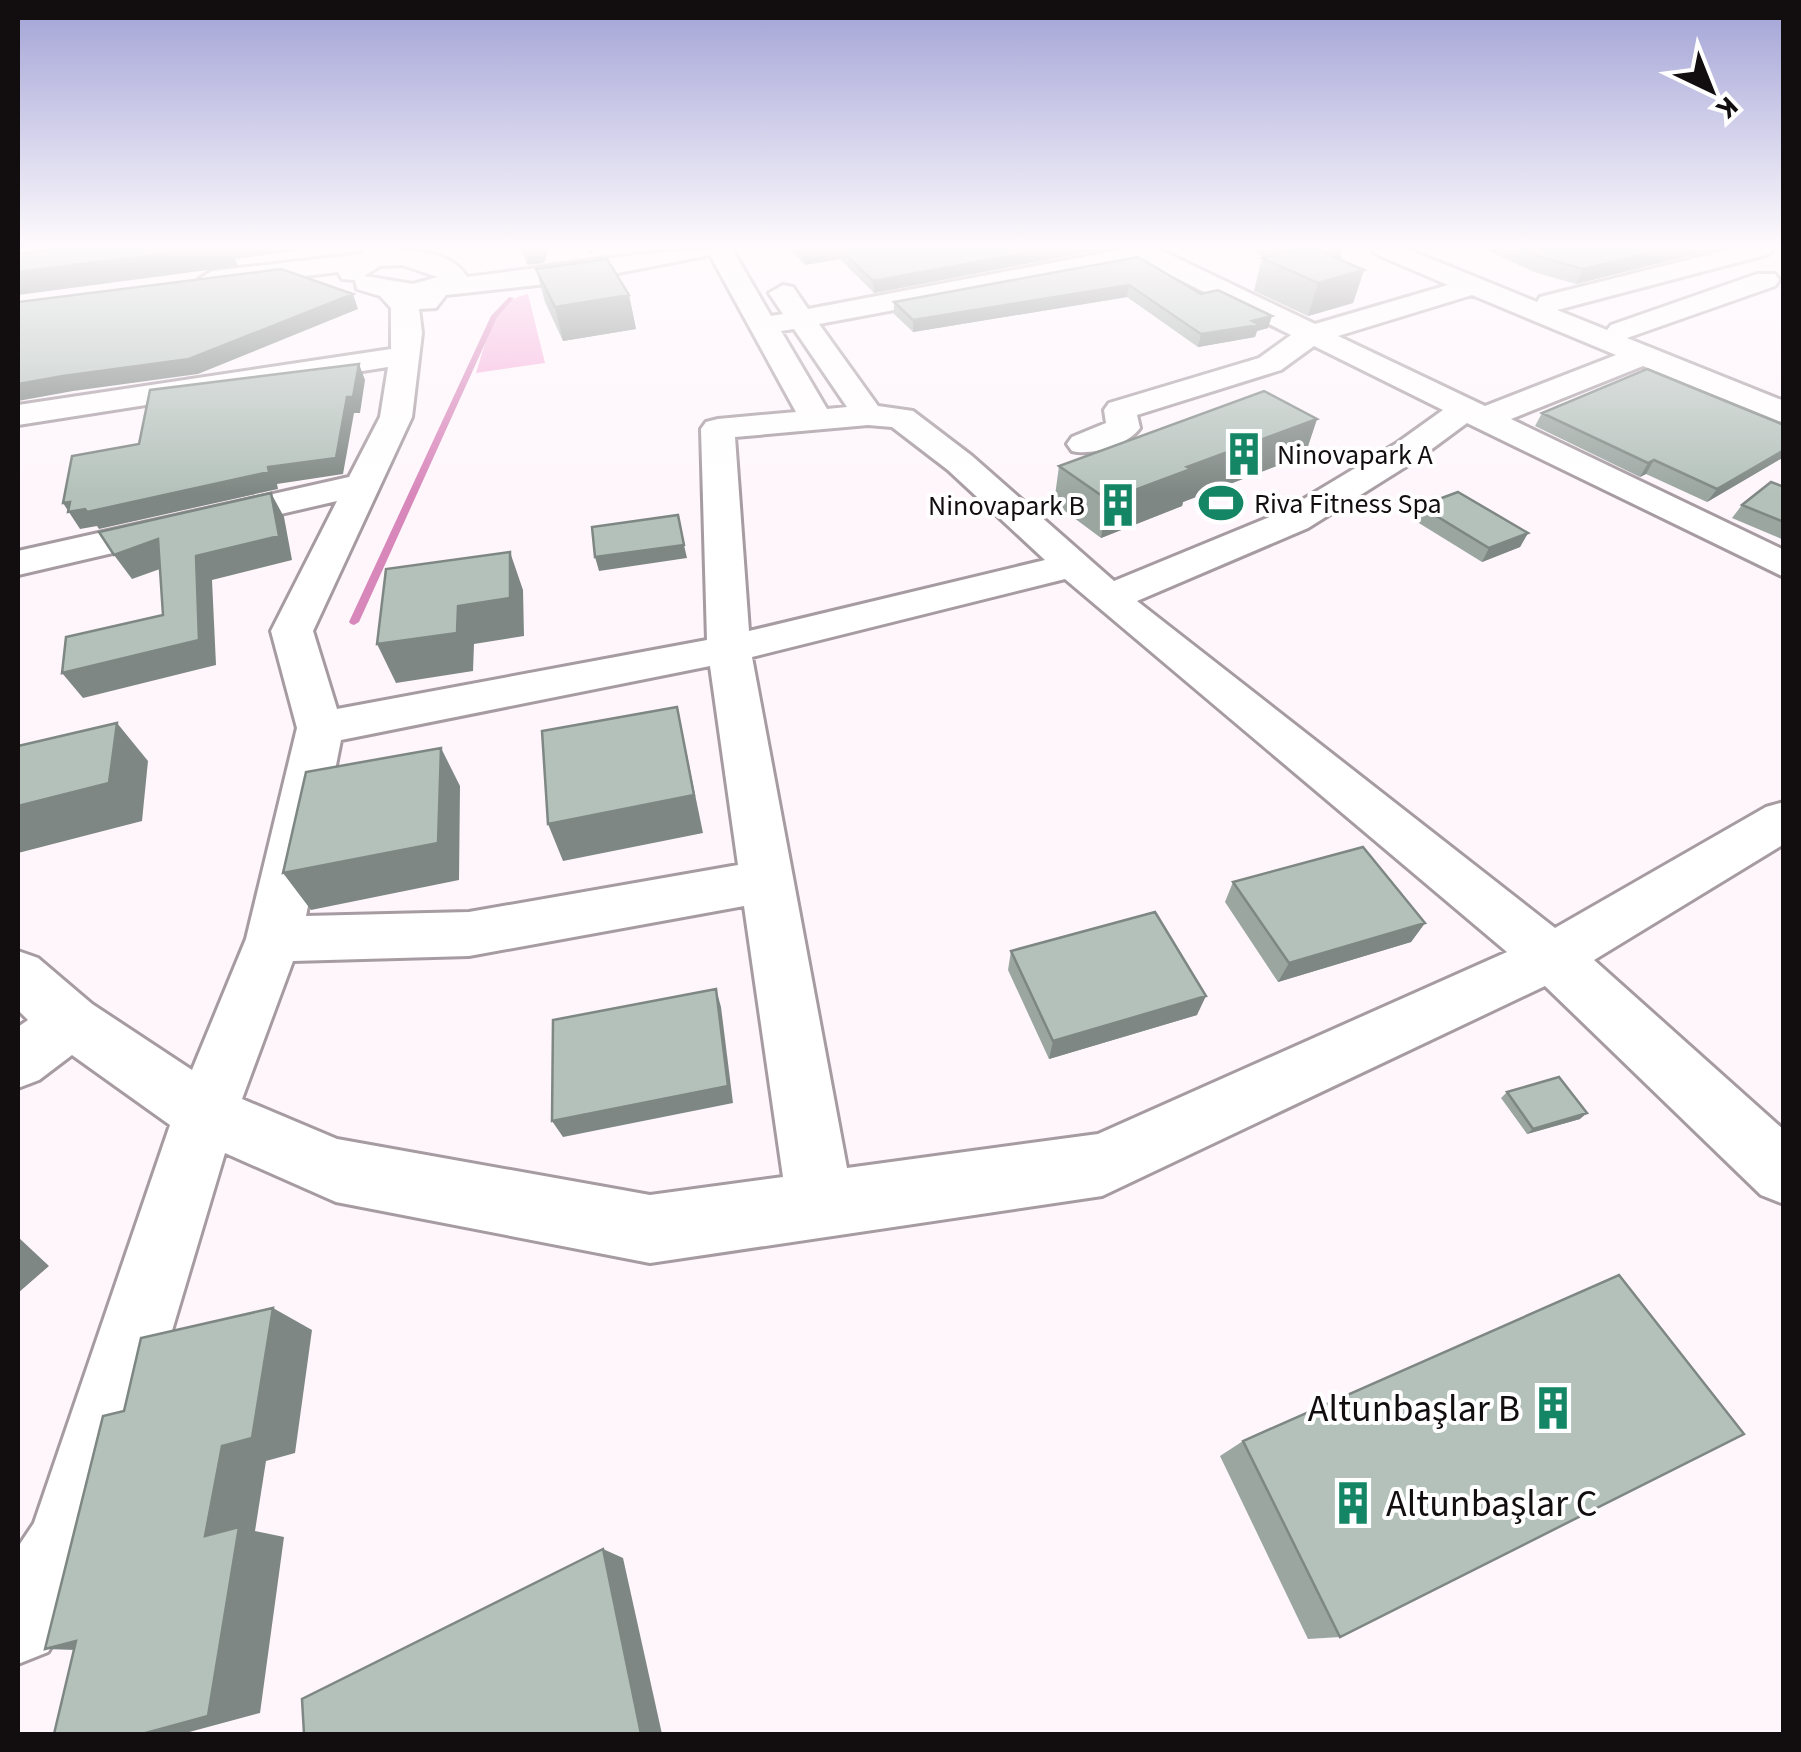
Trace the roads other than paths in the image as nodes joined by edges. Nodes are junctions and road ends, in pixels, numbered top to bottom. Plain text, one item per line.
1 (261, 331) edge
2 (398, 331) edge
3 (785, 331) edge
4 (789, 331) edge
5 (1301, 331) edge
6 (1324, 331) edge
7 (1596, 331) edge
8 (1606, 331) edge
9 (1660, 331) edge
10 (1310, 335) junction
11 (1631, 343) junction
12 (1784, 393) edge
13 (1472, 414) junction
14 (1784, 414) edge
15 (18, 415) edge
16 (868, 415) junction
17 (817, 420) junction
18 (1084, 444) dead end
19 (360, 485) junction
20 (18, 563) edge
21 (1073, 565) junction
22 (1784, 566) edge
23 (1109, 598) junction
24 (729, 648) junction
25 (320, 728) junction
26 (1784, 820) edge
27 (767, 881) junction
28 (274, 938) junction
29 (1552, 958) junction
30 (18, 975) edge
31 (71, 1022) junction
32 (18, 1061) edge
33 (206, 1114) junction
34 (1784, 1173) edge
35 (820, 1205) junction
36 (18, 1622) edge

1 - 15 street
2 - 19 street
3 - 17 street
4 - 16 street
5 - 10 street
6 - 10 street
7 - 11 street
8 - 11 street
9 - 11 street
10 - 13 street
10 - 18 street
11 - 12 street
11 - 13 street
11 - 14 street
13 - 22 street
13 - 23 street
16 - 17 street
16 - 21 street
17 - 24 street
19 - 20 street
19 - 25 street
21 - 23 street
21 - 24 street
23 - 29 street
24 - 25 street
24 - 27 street
25 - 28 street
26 - 29 street
27 - 28 street
27 - 35 street
28 - 33 street
29 - 34 street
29 - 35 street
30 - 31 street
31 - 32 street
31 - 33 street
33 - 35 street
33 - 36 street

